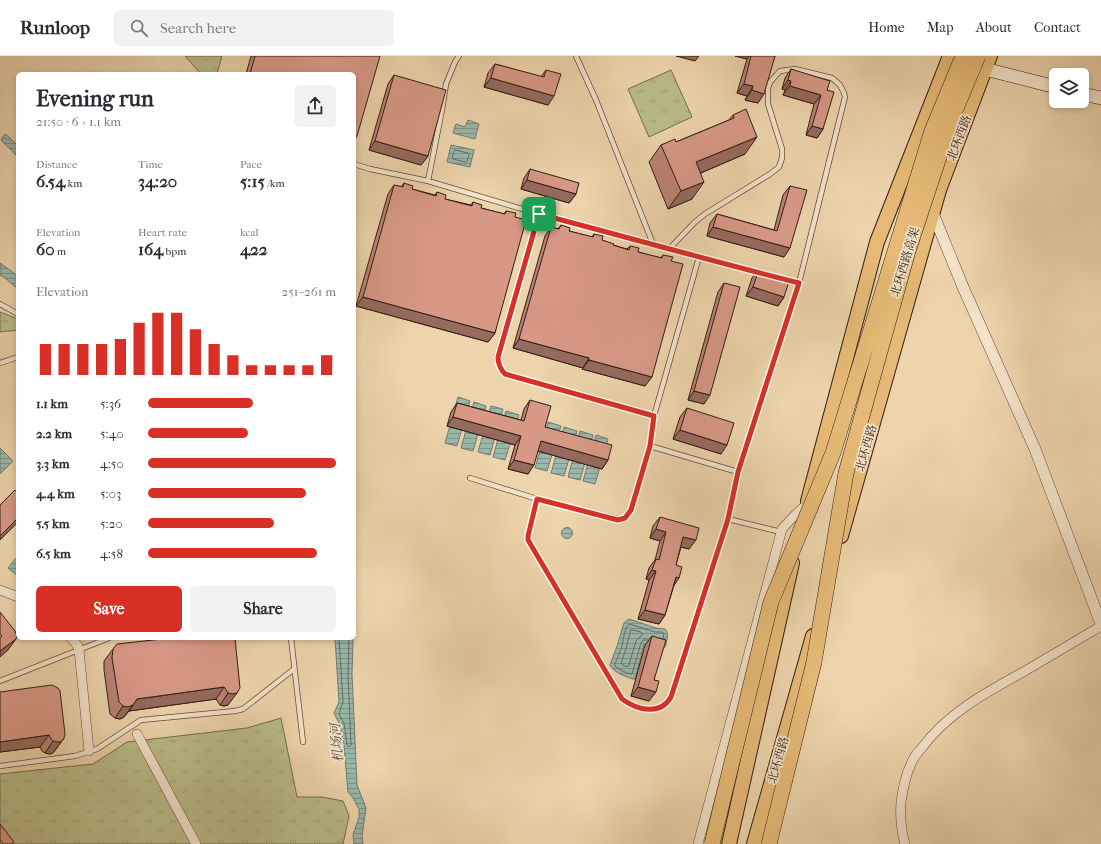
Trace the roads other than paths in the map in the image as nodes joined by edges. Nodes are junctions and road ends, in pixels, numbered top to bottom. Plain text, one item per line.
1 (459, 56) edge
2 (576, 56) edge
3 (952, 56) edge
4 (978, 56) edge
5 (990, 56) edge
6 (985, 69) junction
7 (1049, 85) edge
8 (1089, 95) edge
9 (1101, 98) edge
10 (356, 165) edge
11 (428, 181) junction
12 (932, 211) junction
13 (539, 214) junction
14 (654, 244) junction
15 (670, 248) junction
16 (699, 257) junction
17 (768, 275) edge
18 (776, 277) edge
19 (799, 283) junction
20 (0, 304) edge
21 (16, 313) edge
22 (16, 358) edge
23 (0, 363) edge
24 (654, 416) junction
25 (650, 446) junction
26 (738, 472) junction
27 (470, 478) dead end
28 (537, 499) junction
29 (807, 504) junction
30 (728, 519) junction
31 (781, 532) junction
32 (0, 590) edge
33 (16, 597) edge
34 (1101, 625) edge
35 (73, 640) edge
36 (104, 640) edge
37 (291, 640) edge
38 (79, 650) junction
39 (294, 669) junction
40 (0, 681) edge
41 (137, 734) dead end
42 (303, 742) dead end
43 (88, 751) junction
44 (0, 766) edge
45 (196, 844) edge
46 (698, 844) edge
47 (712, 844) edge
48 (729, 844) edge
49 (754, 844) edge
50 (769, 844) edge
51 (905, 844) edge

1 - 11 lane
2 - 14 lane
3 - 6 main road
3 - 29 main road
3 - 47 highway, 北环西路高架, bridge
4 - 50 highway, 北环西路高架, bridge
5 - 6 main road, 北环西路
6 - 7 main road
6 - 12 main road, 北环西路
8 - 9 main road
10 - 11 lane
11 - 13 lane
12 - 34 street
12 - 49 main road, 北环西路
13 - 14 lane
13 - 24 lane
14 - 15 lane
15 - 16 lane
15 - 19 lane
16 - 17 lane
16 - 24 lane
18 - 19 lane
19 - 26 lane
20 - 21 lane
22 - 23 lane
24 - 25 lane
25 - 26 lane
25 - 28 lane
26 - 30 lane
27 - 28 lane
28 - 30 lane
29 - 31 street
29 - 48 main road
30 - 31 lane
31 - 46 street
32 - 33 street
34 - 51 street
35 - 38 street
36 - 38 lane
37 - 39 lane
38 - 40 lane
38 - 43 street
39 - 42 lane
39 - 43 lane
41 - 45 street
43 - 44 lane

